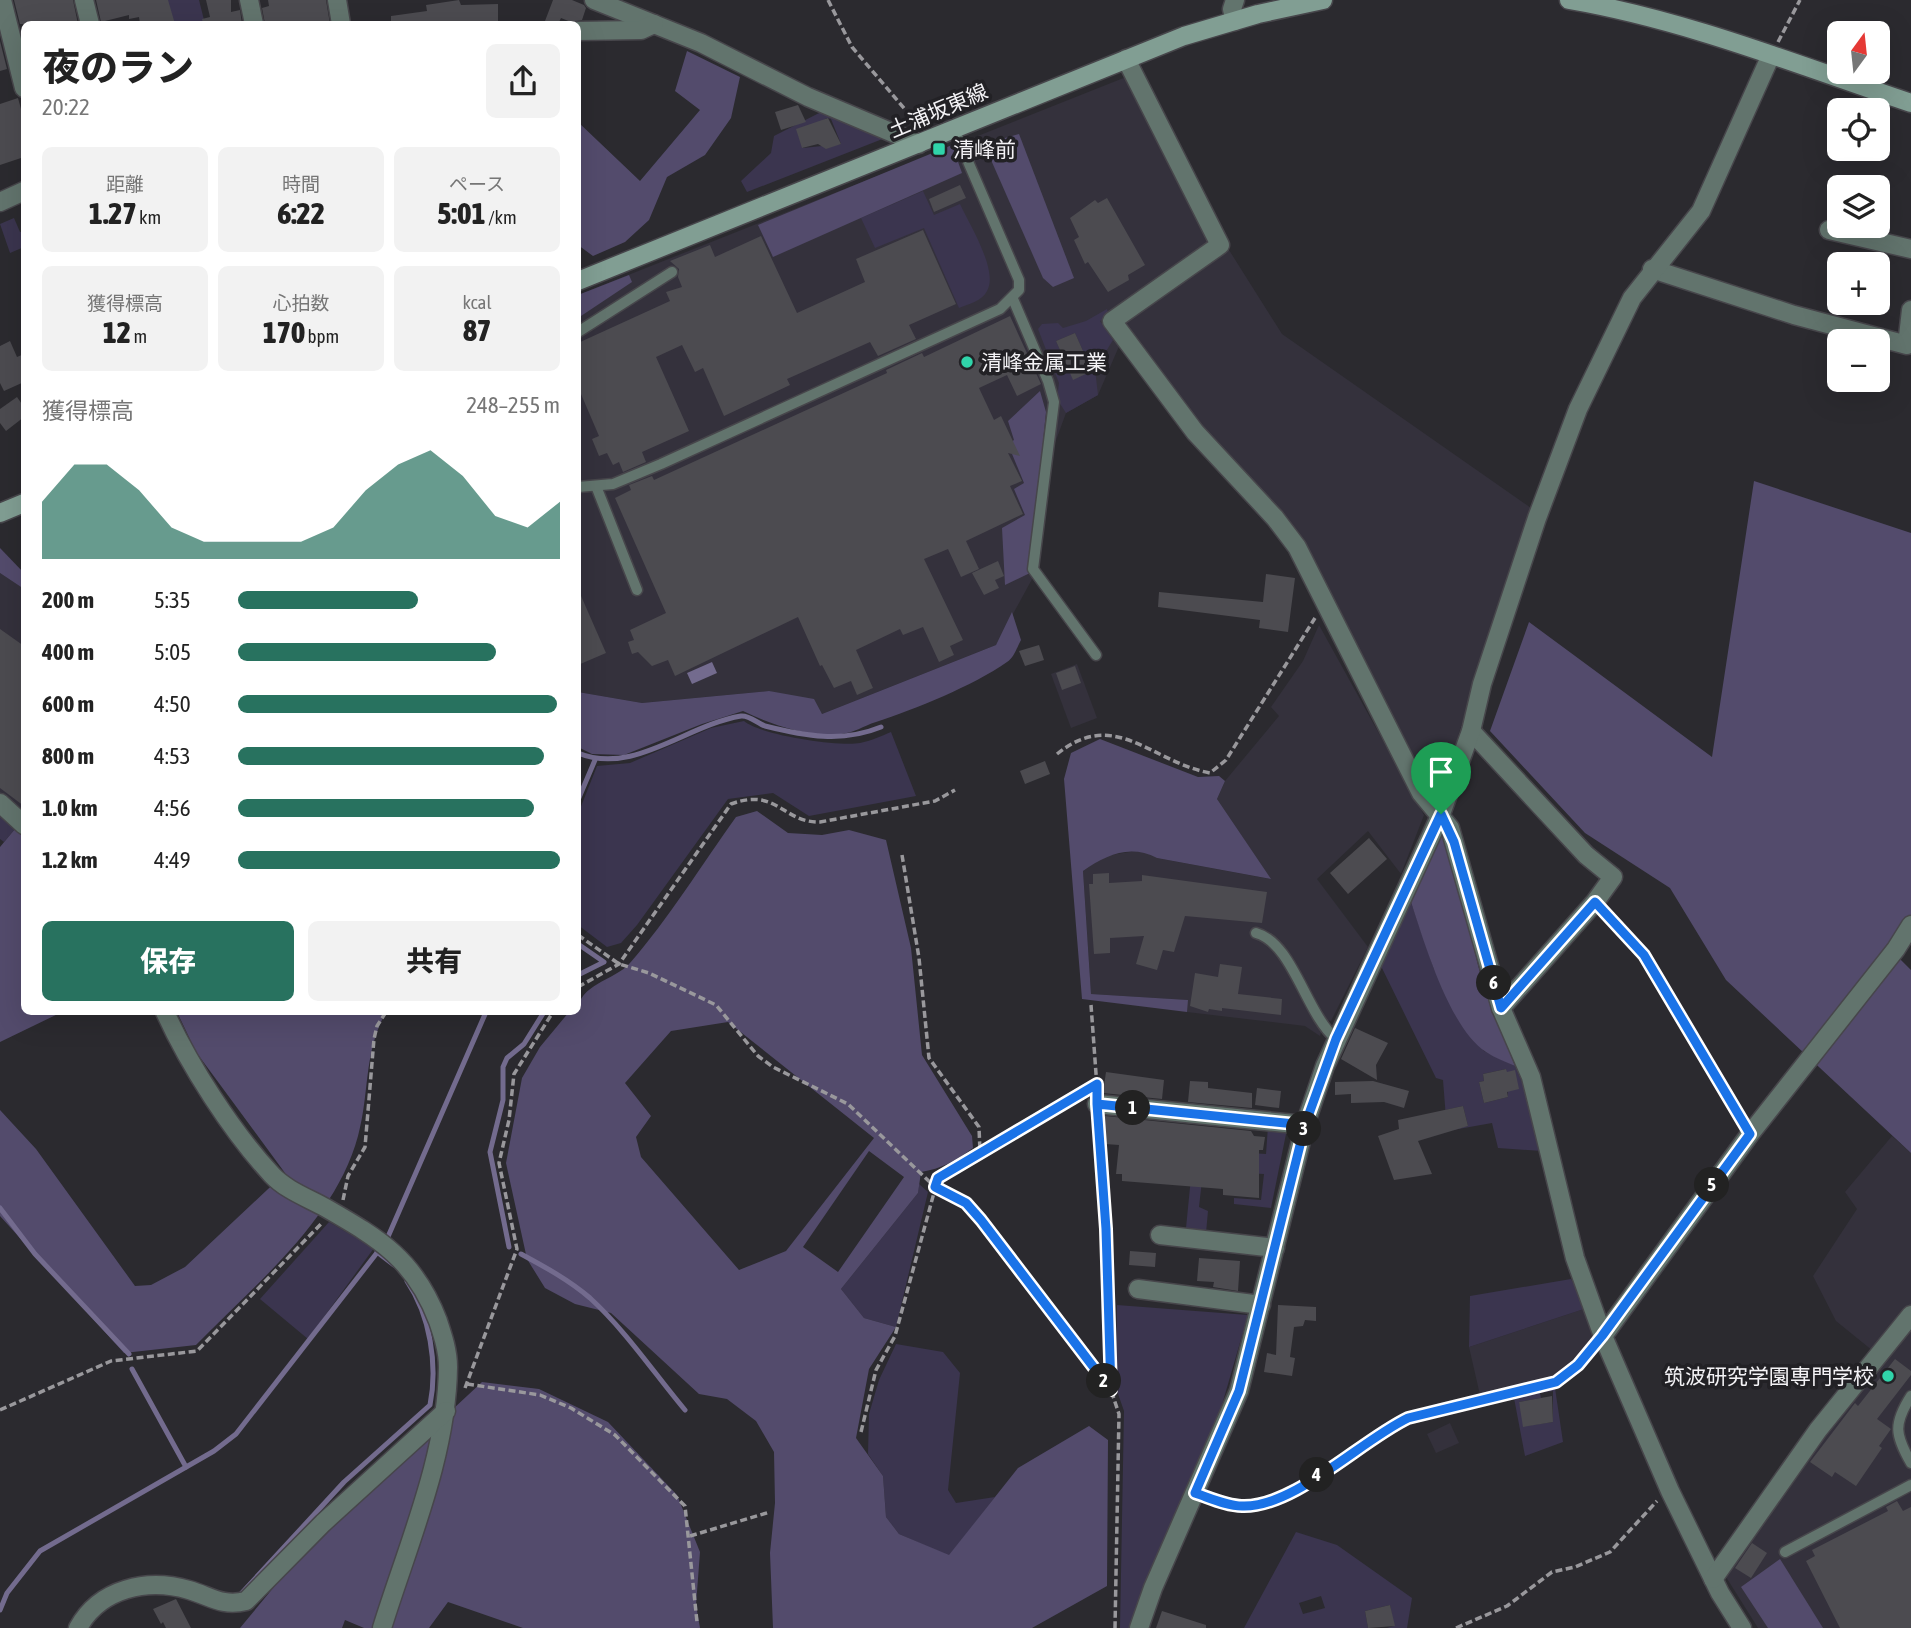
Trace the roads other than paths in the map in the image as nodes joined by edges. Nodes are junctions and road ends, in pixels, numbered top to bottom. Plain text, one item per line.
1 (2, 0) edge
2 (84, 0) edge
3 (249, 0) edge
4 (337, 0) edge
5 (594, 0) edge
6 (1235, 0) edge
7 (1323, 0) edge
8 (1569, 0) edge
9 (1235, 20) junction
10 (89, 21) edge
11 (253, 21) edge
12 (340, 21) edge
13 (654, 24) junction
14 (581, 32) edge
15 (1771, 55) junction
16 (1126, 59) junction
17 (21, 76) edge
18 (1911, 103) edge
19 (954, 129) junction
20 (919, 144) junction
21 (21, 192) edge
22 (0, 202) edge
23 (1864, 238) edge
24 (1911, 249) edge
25 (1652, 269) junction
26 (672, 272) dead end
27 (581, 280) edge
28 (1013, 299) junction
29 (1911, 310) edge
30 (581, 330) edge
31 (1909, 354) edge
32 (596, 486) junction
33 (581, 487) edge
34 (21, 504) edge
35 (0, 513) edge
36 (637, 590) dead end
37 (1096, 655) dead end
38 (1471, 731) junction
39 (0, 803) edge
40 (1441, 814) junction
41 (21, 822) edge
42 (1911, 925) edge
43 (1256, 933) dead end
44 (1501, 1008) junction
45 (166, 1015) edge
46 (1336, 1039) junction
47 (1097, 1104) road end
48 (1305, 1125) junction
49 (1160, 1235) dead end
50 (1275, 1248) junction
51 (1138, 1289) dead end
52 (1261, 1304) junction
53 (1911, 1315) edge
54 (1602, 1336) junction
55 (1911, 1396) edge
56 (446, 1411) junction
57 (1911, 1463) edge
58 (1911, 1485) edge
59 (1786, 1552) dead end
60 (1713, 1579) junction
61 (78, 1628) edge
62 (382, 1628) edge
63 (1139, 1628) edge
64 (1742, 1628) edge

1 - 17 street
2 - 10 street
3 - 11 street
4 - 12 street
5 - 13 street
6 - 9 street
7 - 9 main road, 土浦坂東線
8 - 15 main road
9 - 16 main road, 土浦坂東線
13 - 14 street
13 - 20 street
15 - 18 main road
15 - 25 street
16 - 19 main road, 土浦坂東線
16 - 40 street
19 - 20 main road, 土浦坂東線
19 - 28 lane
20 - 27 main road, 土浦坂東線
21 - 22 street
23 - 24 street
25 - 31 street
25 - 38 street
26 - 30 lane
28 - 32 lane
28 - 37 lane
29 - 31 street
32 - 33 lane
32 - 36 lane
34 - 35 main road
38 - 40 street
38 - 44 street
39 - 41 street
40 - 44 street
40 - 46 street
42 - 54 street
43 - 46 lane
44 - 54 street
45 - 56 street
46 - 48 street
47 - 48 street
48 - 50 street
49 - 50 street
50 - 52 street
51 - 52 street
52 - 63 street
53 - 60 street
54 - 60 street
55 - 57 lane
56 - 61 street
56 - 62 street
58 - 59 lane
60 - 64 street

